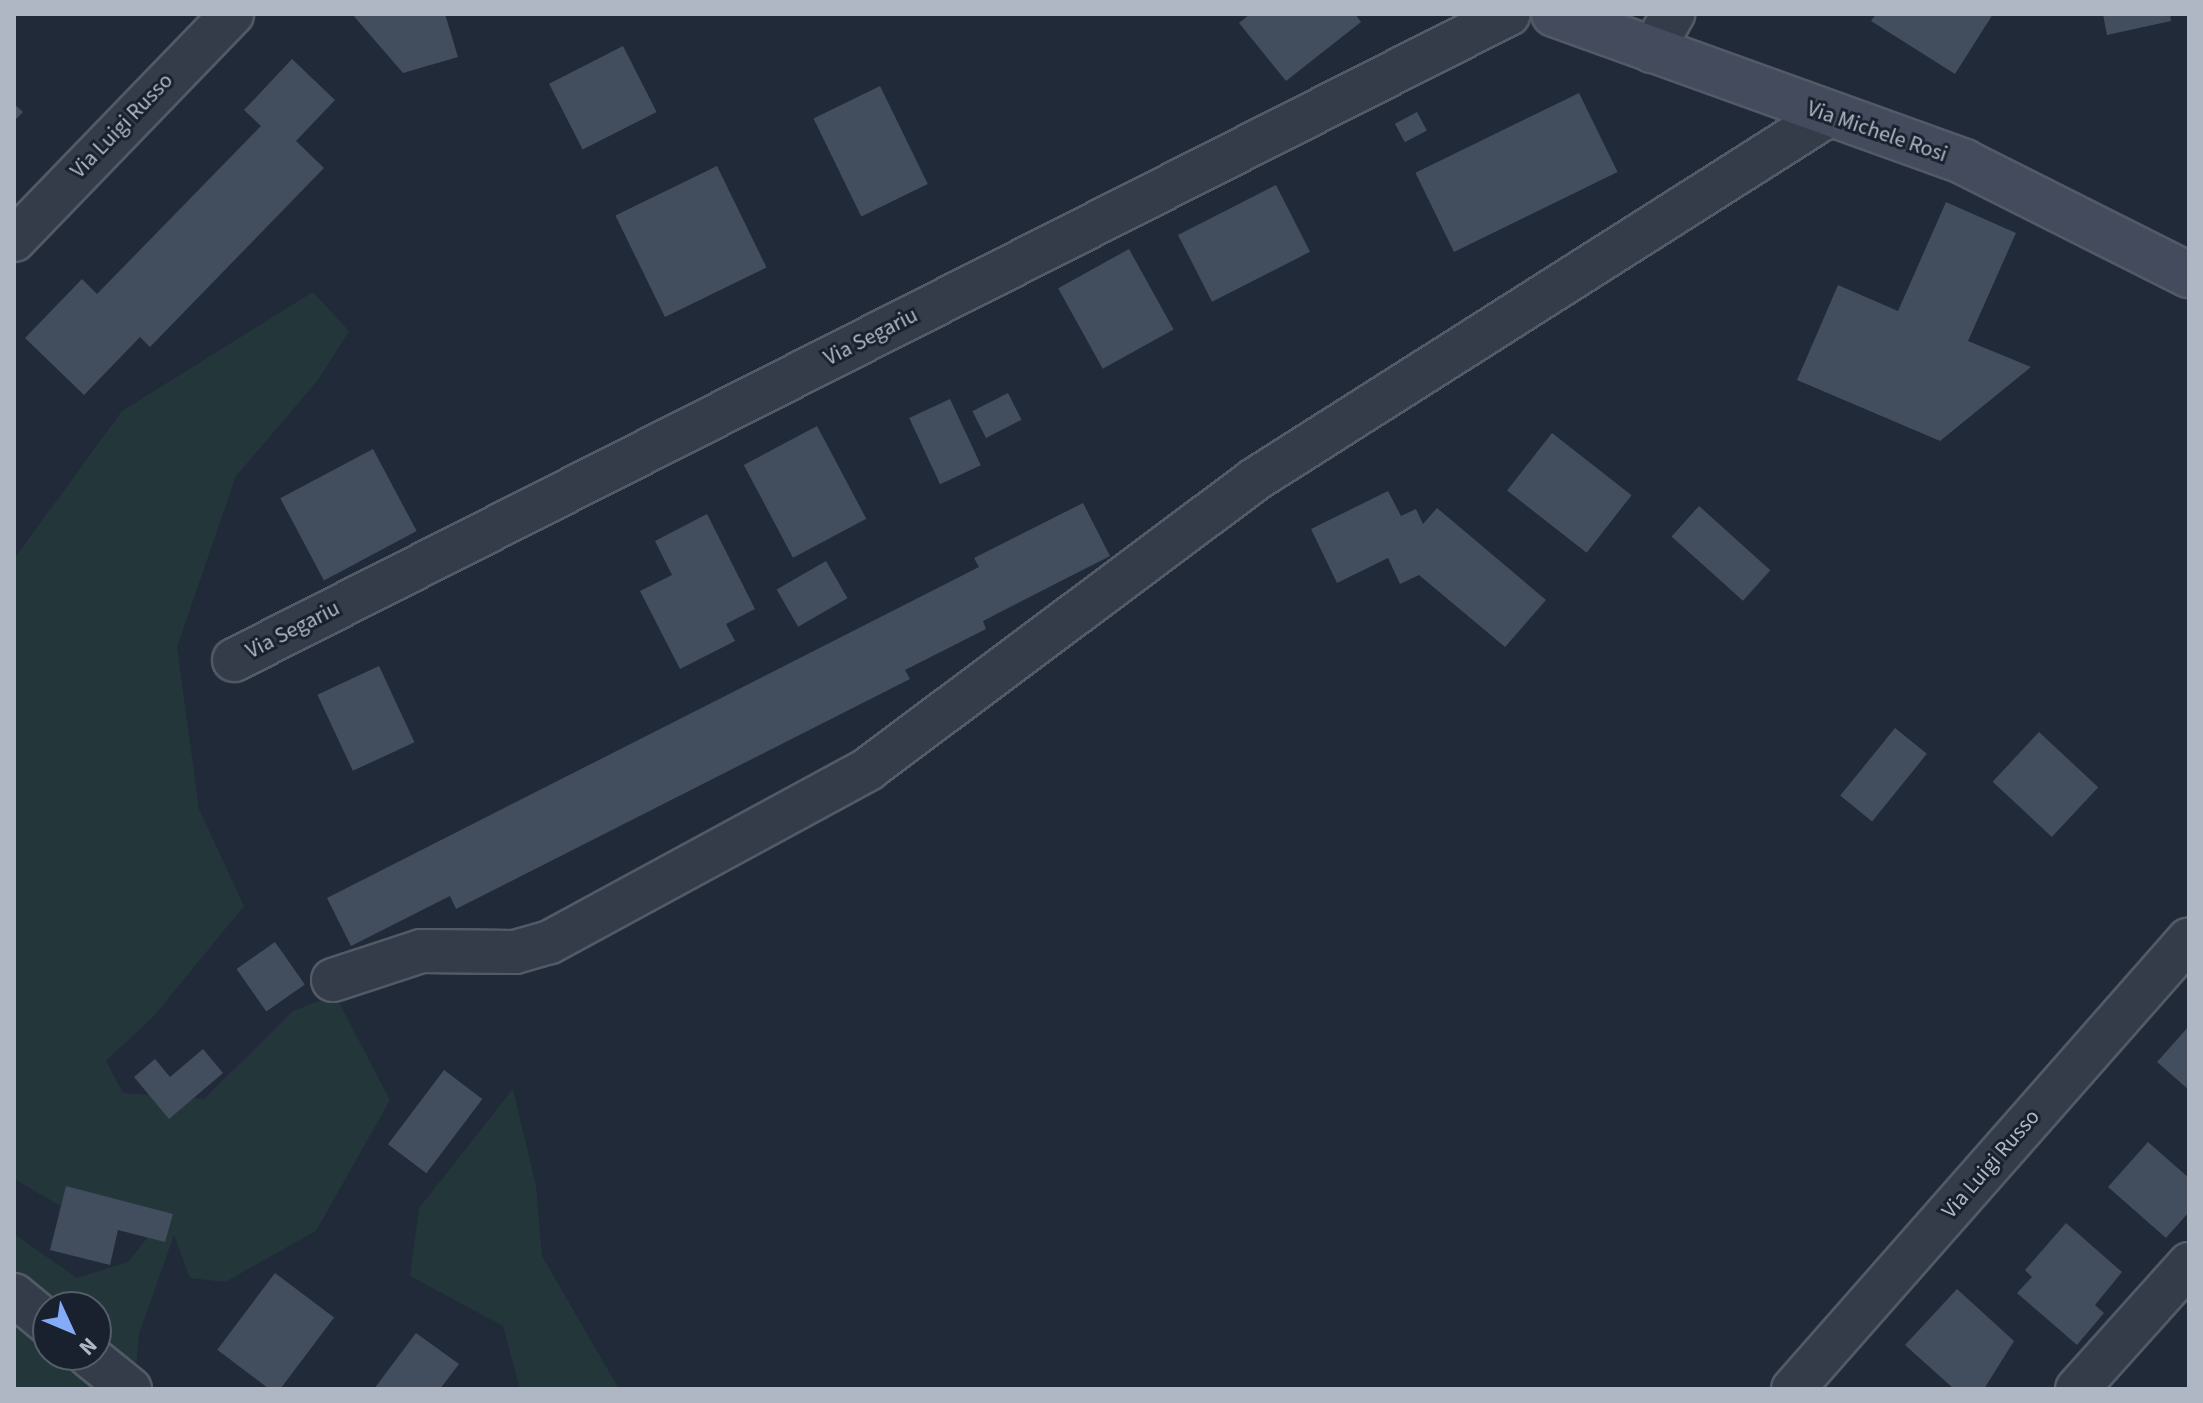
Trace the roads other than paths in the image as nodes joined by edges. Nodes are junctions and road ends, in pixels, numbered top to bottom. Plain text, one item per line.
1 (232, 14) edge
2 (1509, 14) edge
3 (1554, 14) edge
4 (1673, 14) edge
5 (1652, 51) junction
6 (1827, 116) junction
7 (14, 240) edge
8 (2189, 275) edge
9 (234, 660) dead end
10 (2189, 939) edge
11 (333, 980) dead end
12 (2189, 1264) edge
13 (14, 1295) edge
14 (32, 1310) edge
15 (108, 1371) edge
16 (130, 1389) edge
17 (1793, 1389) edge
18 (2077, 1389) edge

1 - 7 street, Via Luigi Russo
2 - 9 street, Via Segariu
3 - 5 street, Via Michele Rosi
4 - 5 street
5 - 6 street, Via Michele Rosi
6 - 8 street, Via Michele Rosi
6 - 11 street
10 - 17 street, Via Luigi Russo
12 - 18 street
13 - 14 street
15 - 16 street

